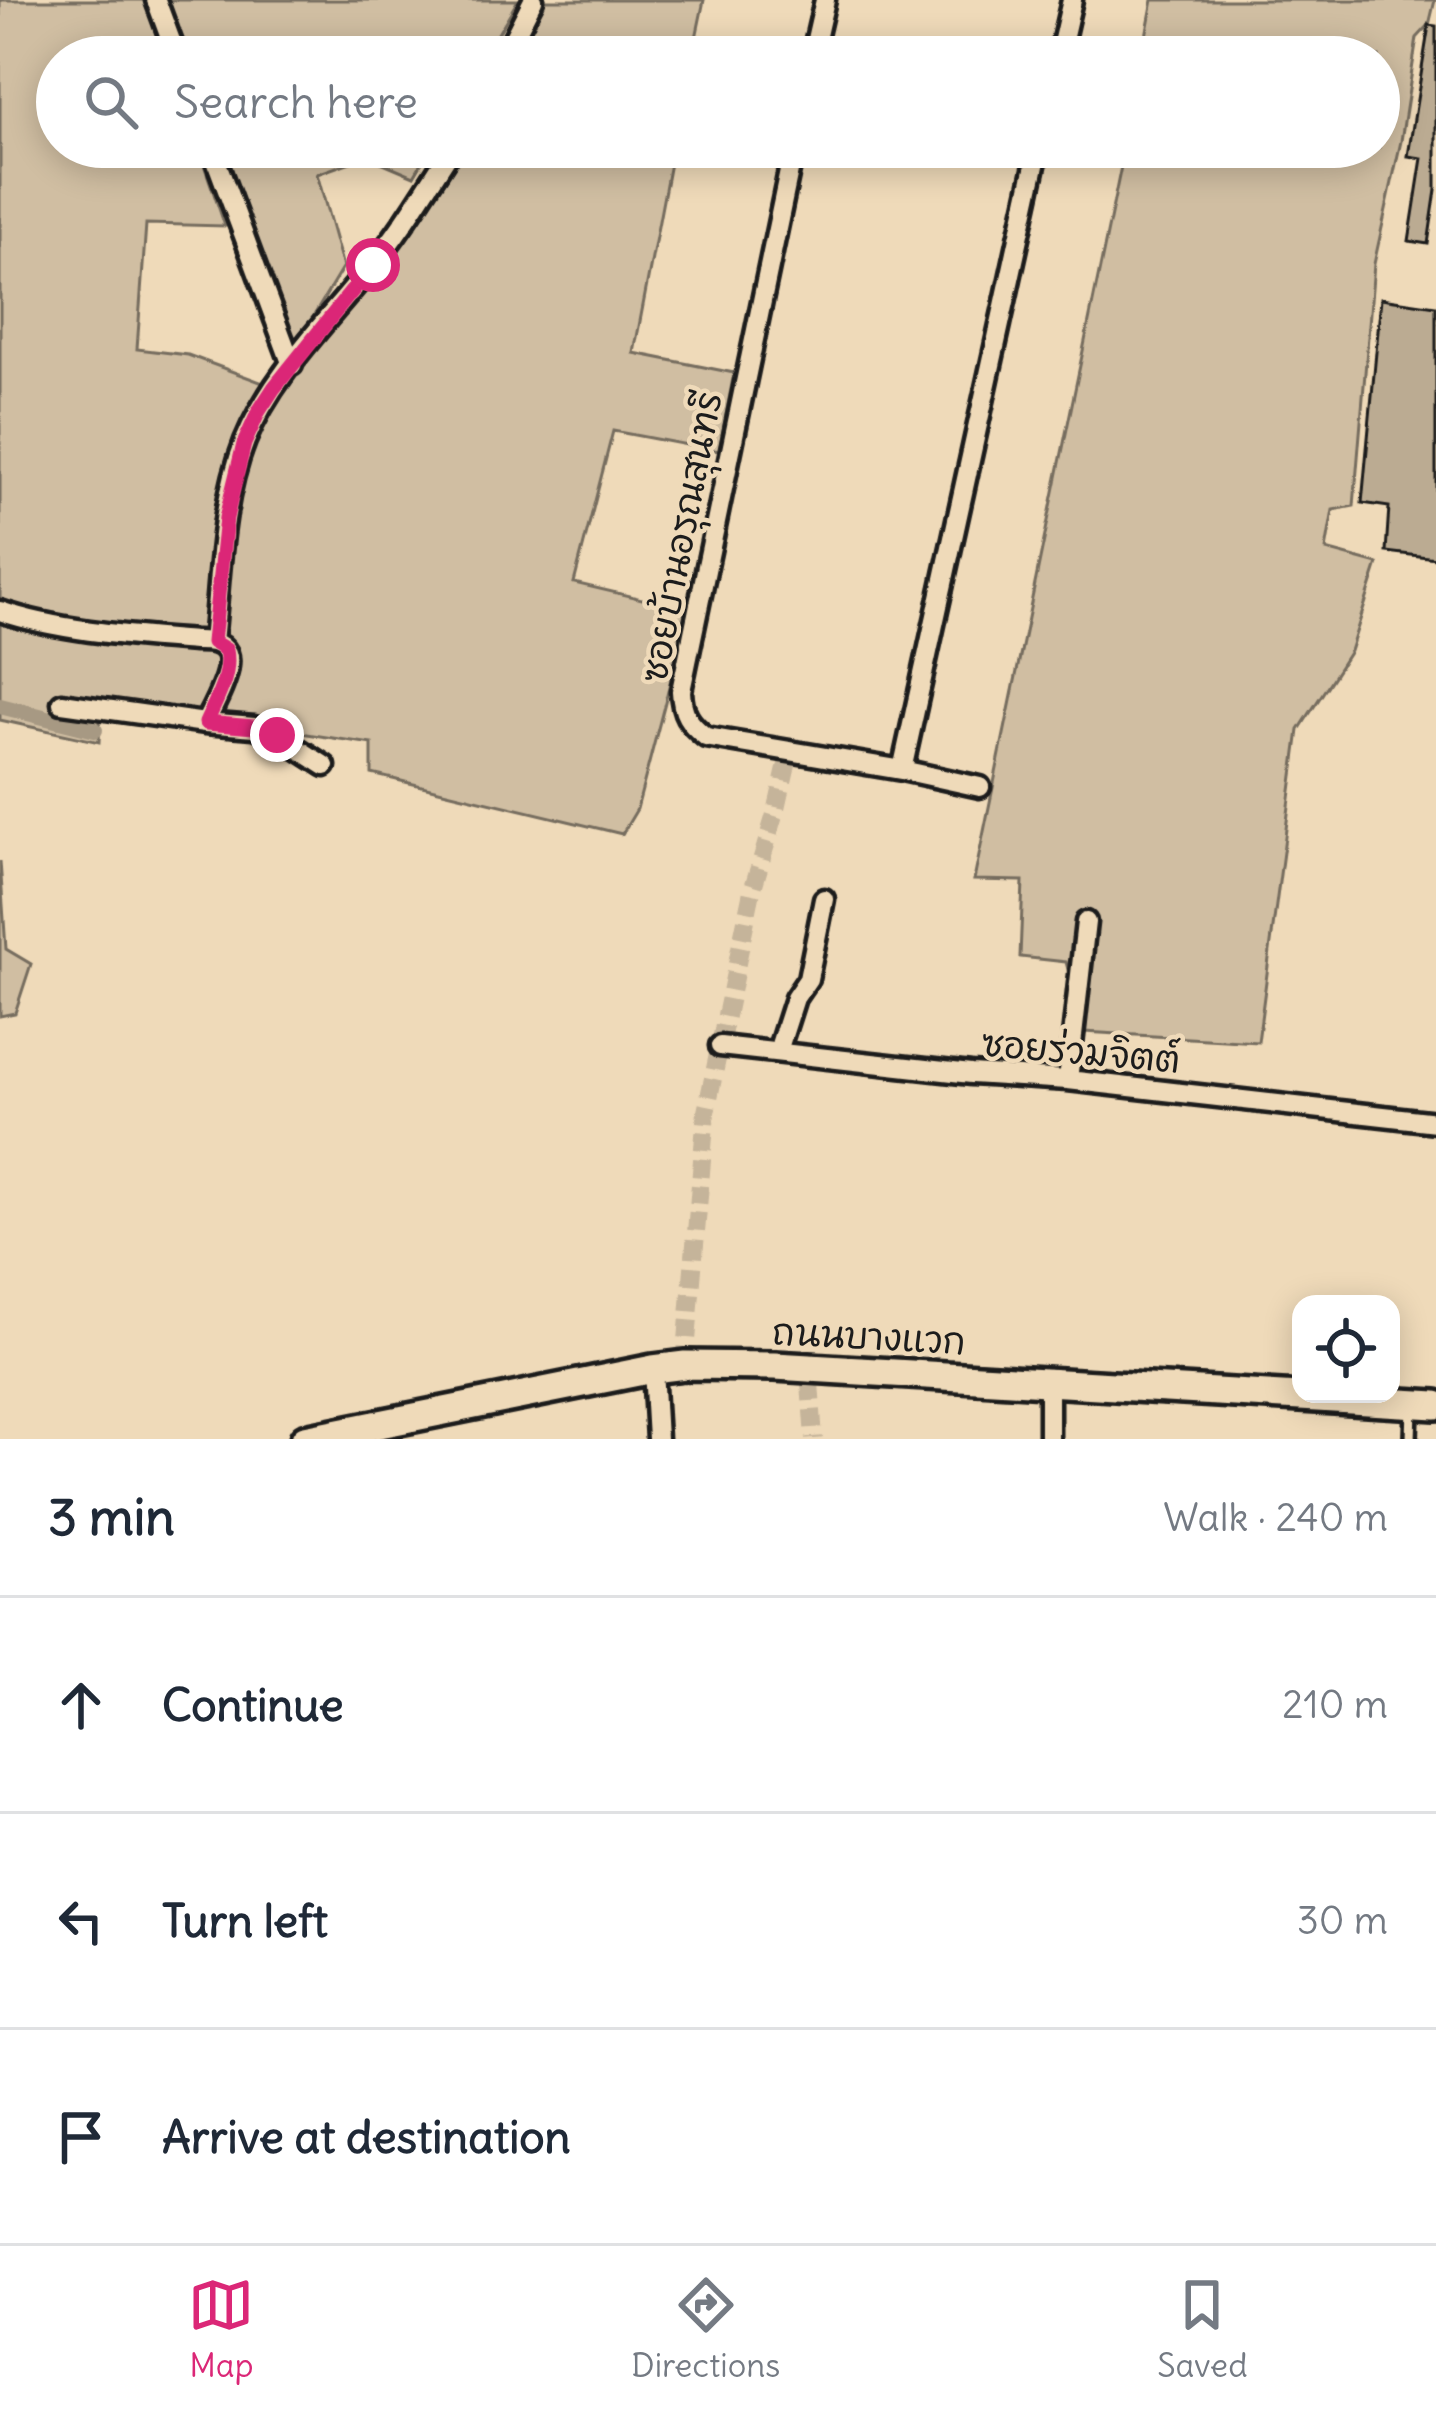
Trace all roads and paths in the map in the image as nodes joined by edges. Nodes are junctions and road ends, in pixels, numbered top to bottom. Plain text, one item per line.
1 (156, 0) edge
2 (532, 0) edge
3 (825, 0) edge
4 (1072, 0) edge
5 (169, 36) edge
6 (514, 36) edge
7 (817, 36) edge
8 (1064, 36) edge
9 (219, 168) edge
10 (440, 168) edge
11 (790, 168) edge
12 (1035, 168) edge
13 (292, 364) junction
14 (0, 611) edge
15 (213, 642) junction
16 (62, 703) dead end
17 (206, 723) junction
18 (325, 766) dead end
19 (902, 770) junction
20 (980, 787) dead end
21 (824, 899) dead end
22 (1086, 922) dead end
23 (721, 1046) dead end
24 (778, 1051) junction
25 (1068, 1080) junction
26 (1436, 1122) edge
27 (653, 1369) junction
28 (1049, 1383) junction
29 (1424, 1404) edge
30 (305, 1439) edge
31 (657, 1439) edge
32 (1048, 1439) edge
33 (1411, 1439) edge

1 - 5 street
2 - 6 street
3 - 7 street
4 - 8 street
9 - 13 street
10 - 13 street
11 - 19 street, ซอยบ้านอรุณสุนทรี
12 - 19 street
13 - 15 street
14 - 15 street
15 - 17 street
16 - 17 street
17 - 18 street
19 - 20 street, ซอยบ้านอรุณสุนทรี
21 - 24 street
22 - 25 street
23 - 24 street, ซอยร่วมจิตต์
24 - 25 street, ซอยร่วมจิตต์
25 - 26 street, ซอยร่วมจิตต์
27 - 28 main road, ถนนบางแวก
27 - 30 main road, ถนนบางแวก
27 - 31 street
28 - 29 main road, ถนนบางแวก
28 - 32 street
29 - 33 lane

